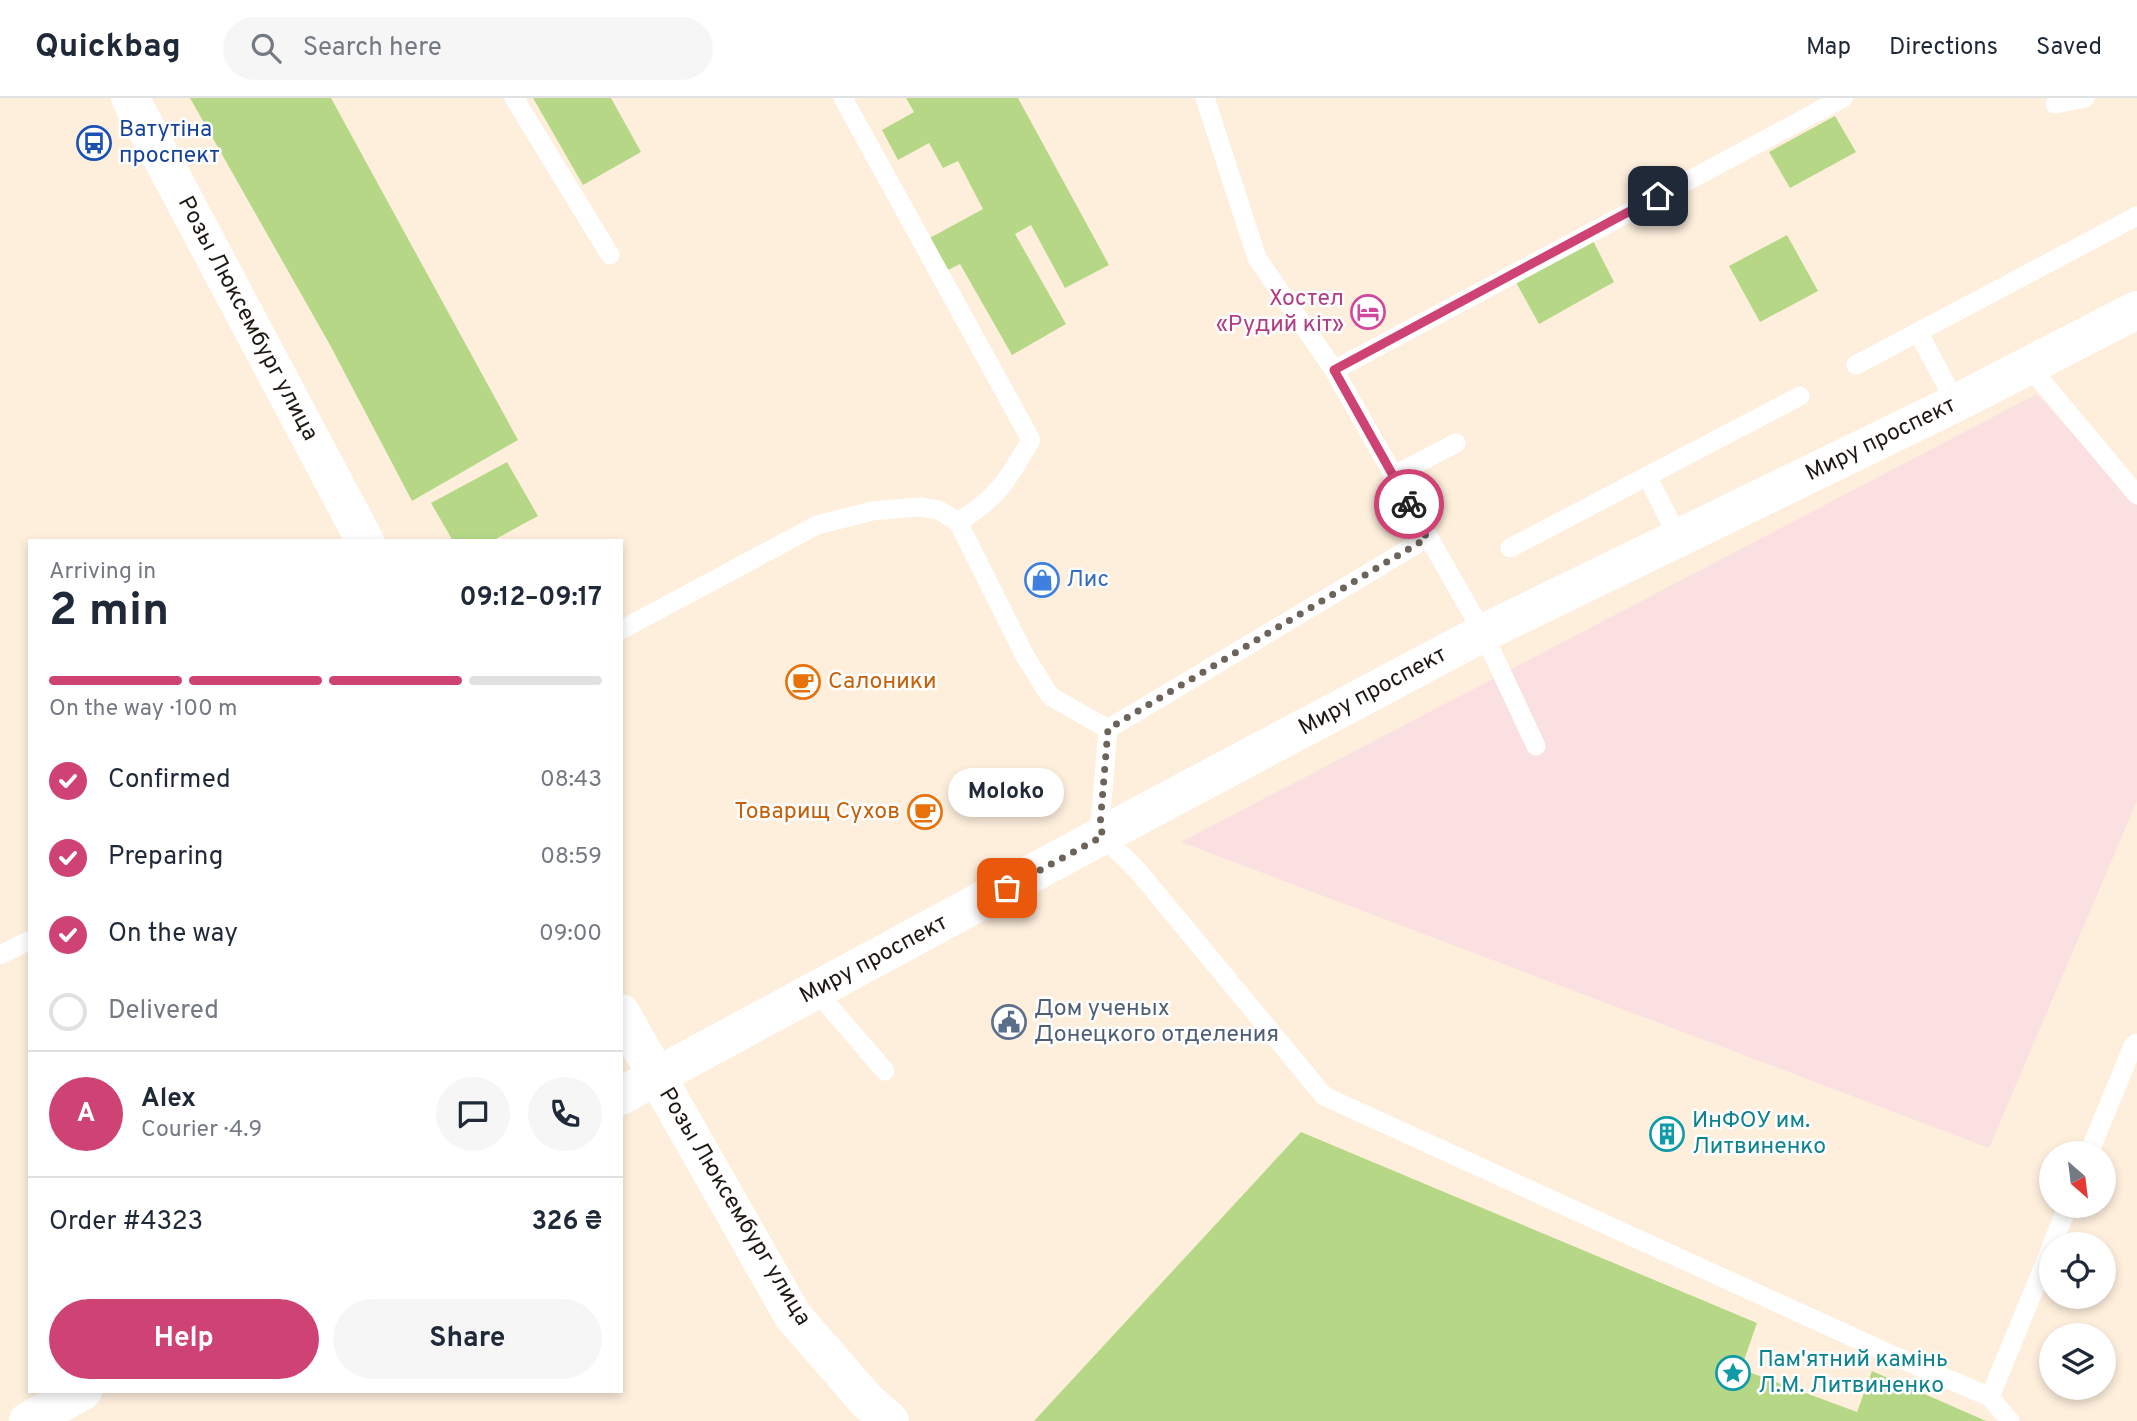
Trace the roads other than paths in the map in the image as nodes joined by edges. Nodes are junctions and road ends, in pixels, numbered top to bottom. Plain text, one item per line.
1 (130, 98) edge
2 (514, 98) edge
3 (843, 98) edge
4 (1205, 98) edge
5 (1843, 98) edge
6 (2085, 98) edge
7 (2055, 104) dead end
8 (2137, 216) edge
9 (610, 255) dead end
10 (2137, 310) edge
11 (1918, 332) junction
12 (1856, 365) dead end
13 (2029, 366) junction
14 (1334, 370) junction
15 (1800, 396) dead end
16 (1956, 403) junction
17 (1456, 443) dead end
18 (1393, 476) junction
19 (1647, 476) junction
20 (2137, 495) edge
21 (958, 522) junction
22 (1427, 538) junction
23 (364, 539) edge
24 (1679, 539) junction
25 (1510, 548) dead end
26 (623, 630) edge
27 (1483, 634) junction
28 (1108, 729) junction
29 (1536, 746) dead end
30 (1103, 836) junction
31 (28, 941) edge
32 (0, 955) edge
33 (816, 991) junction
34 (623, 1016) edge
35 (2137, 1043) edge
36 (885, 1071) dead end
37 (657, 1076) junction
38 (623, 1095) edge
39 (2094, 1141) edge
40 (2039, 1278) edge
41 (79, 1393) edge
42 (1990, 1397) junction
43 (28, 1421) edge
44 (890, 1421) edge
45 (2010, 1421) edge

1 - 23 street, Розы Люксембург улица
2 - 9 lane
3 - 21 lane
4 - 14 lane
5 - 14 lane
6 - 7 lane
8 - 11 lane
10 - 13 street, Миру проспект
11 - 12 lane
11 - 16 lane
13 - 16 street, Миру проспект
13 - 20 lane
14 - 18 lane
15 - 19 lane
16 - 24 street, Миру проспект
17 - 18 lane
18 - 22 lane
19 - 24 lane
19 - 25 lane
21 - 26 lane
21 - 28 lane
22 - 27 lane
22 - 28 lane
24 - 27 street, Миру проспект
27 - 29 lane
27 - 30 street, Миру проспект
28 - 30 lane
30 - 33 street, Миру проспект
30 - 42 lane
31 - 32 lane
33 - 36 lane
33 - 37 street, Миру проспект
34 - 37 street, Розы Люксембург улица
35 - 39 lane
37 - 38 street, Миру проспект
37 - 44 street, Розы Люксембург улица
40 - 42 lane
41 - 43 street
42 - 45 lane

